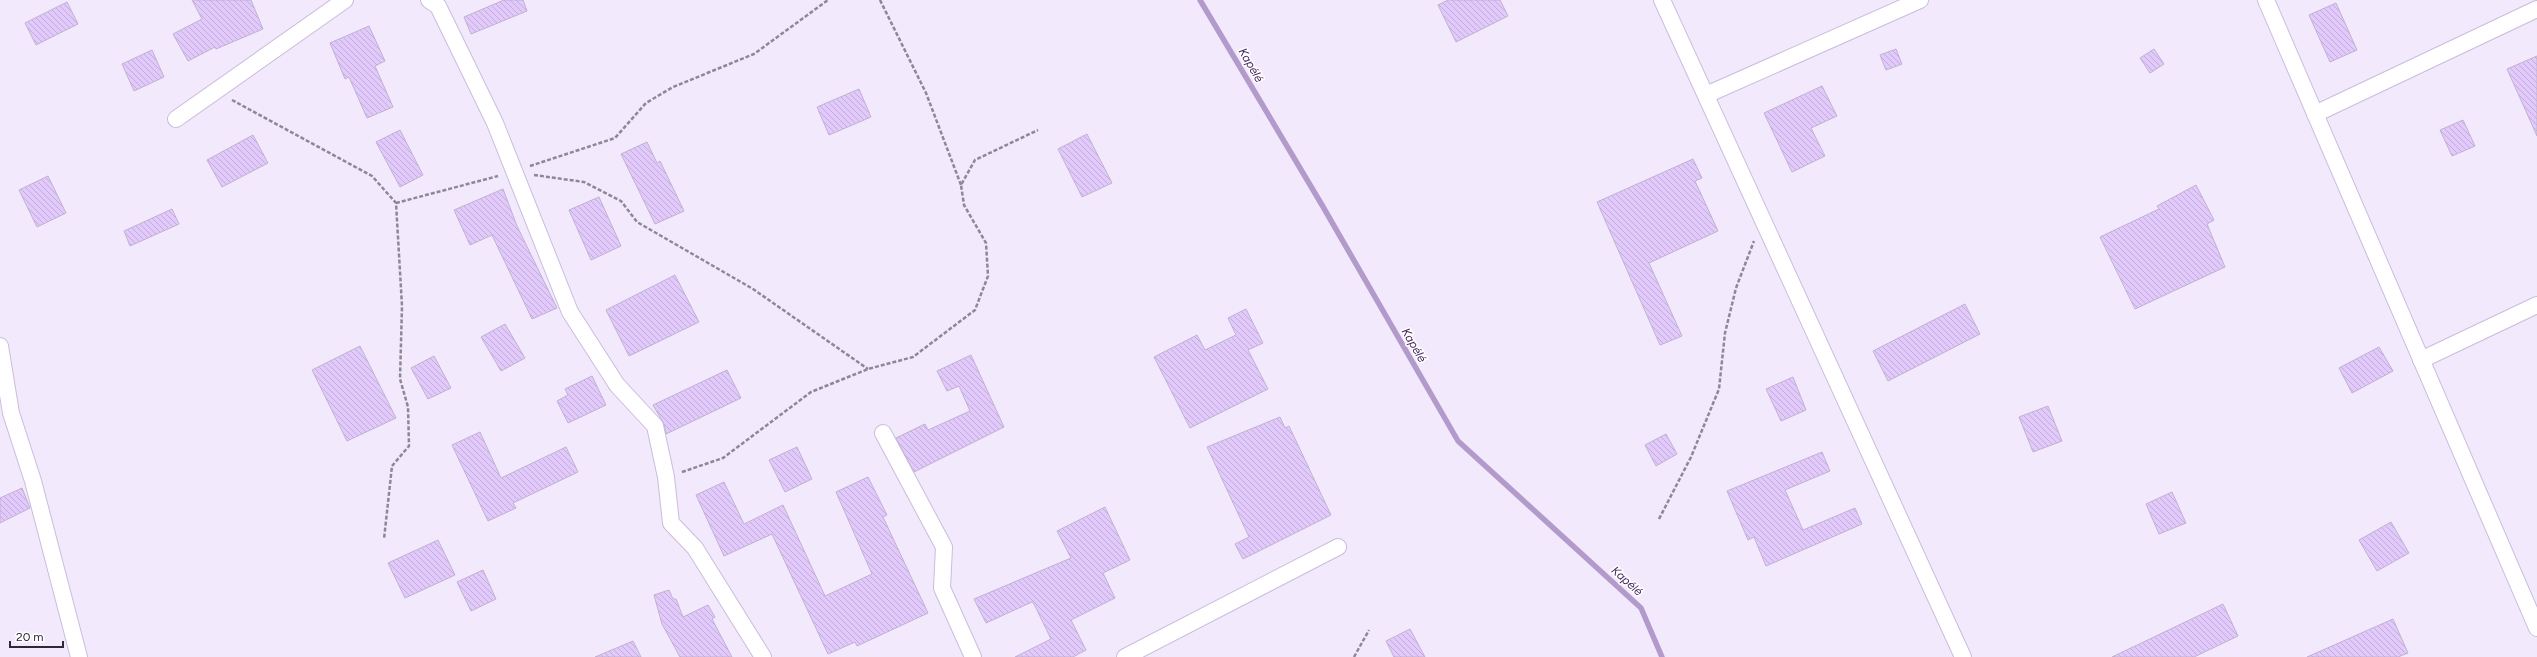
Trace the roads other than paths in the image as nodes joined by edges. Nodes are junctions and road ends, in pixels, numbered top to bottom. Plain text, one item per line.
1 (346, 0) edge
2 (429, 0) edge
3 (1662, 0) edge
4 (1920, 0) edge
5 (2266, 0) edge
6 (2537, 9) edge
7 (1706, 95) junction
8 (2315, 114) junction
9 (176, 118) dead end
10 (2537, 304) edge
11 (0, 346) edge
12 (2421, 360) junction
13 (883, 433) dead end
14 (1338, 547) dead end
15 (2537, 628) edge
16 (79, 657) edge
17 (763, 657) edge
18 (973, 657) edge
19 (1125, 657) edge
20 (1963, 657) edge

1 - 9 street
2 - 17 street
3 - 7 street
4 - 7 street
5 - 8 street
6 - 8 street
7 - 20 street
8 - 12 street
10 - 12 street
11 - 16 street
12 - 15 street
13 - 18 street
14 - 19 street

